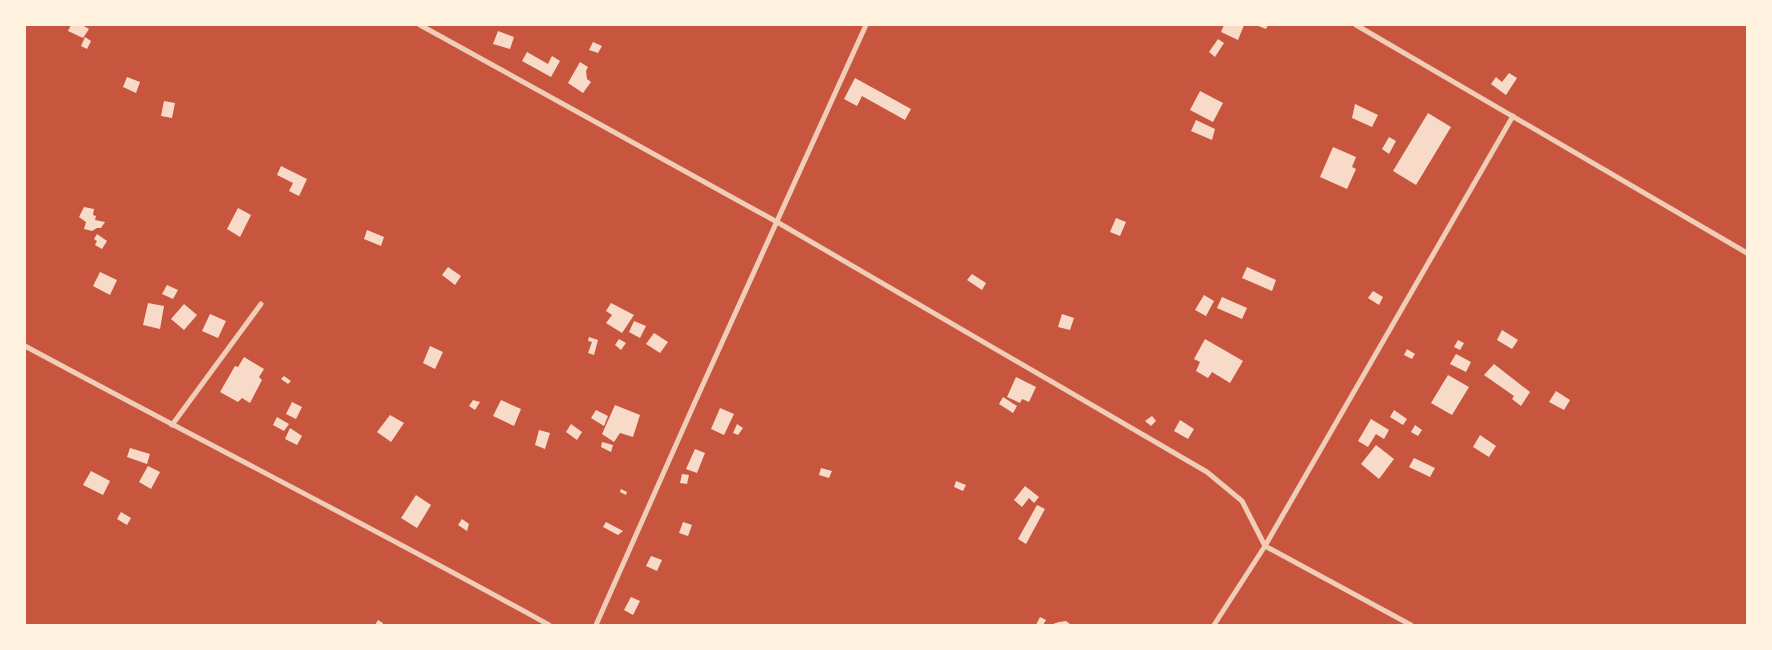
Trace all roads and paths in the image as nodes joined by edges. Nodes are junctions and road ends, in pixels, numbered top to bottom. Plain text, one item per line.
1 (420, 25) edge
2 (866, 25) edge
3 (1356, 25) edge
4 (1513, 116) junction
5 (777, 222) junction
6 (1747, 253) edge
7 (261, 304) dead end
8 (25, 346) edge
9 (172, 425) junction
10 (1265, 546) junction
11 (549, 625) edge
12 (596, 625) edge
13 (1214, 625) edge
14 (1411, 625) edge

1 - 5 street
2 - 5 street
3 - 4 street
4 - 6 street
4 - 10 street
5 - 10 street
5 - 12 street
7 - 9 street
8 - 9 street
9 - 11 street
10 - 13 street
10 - 14 street

